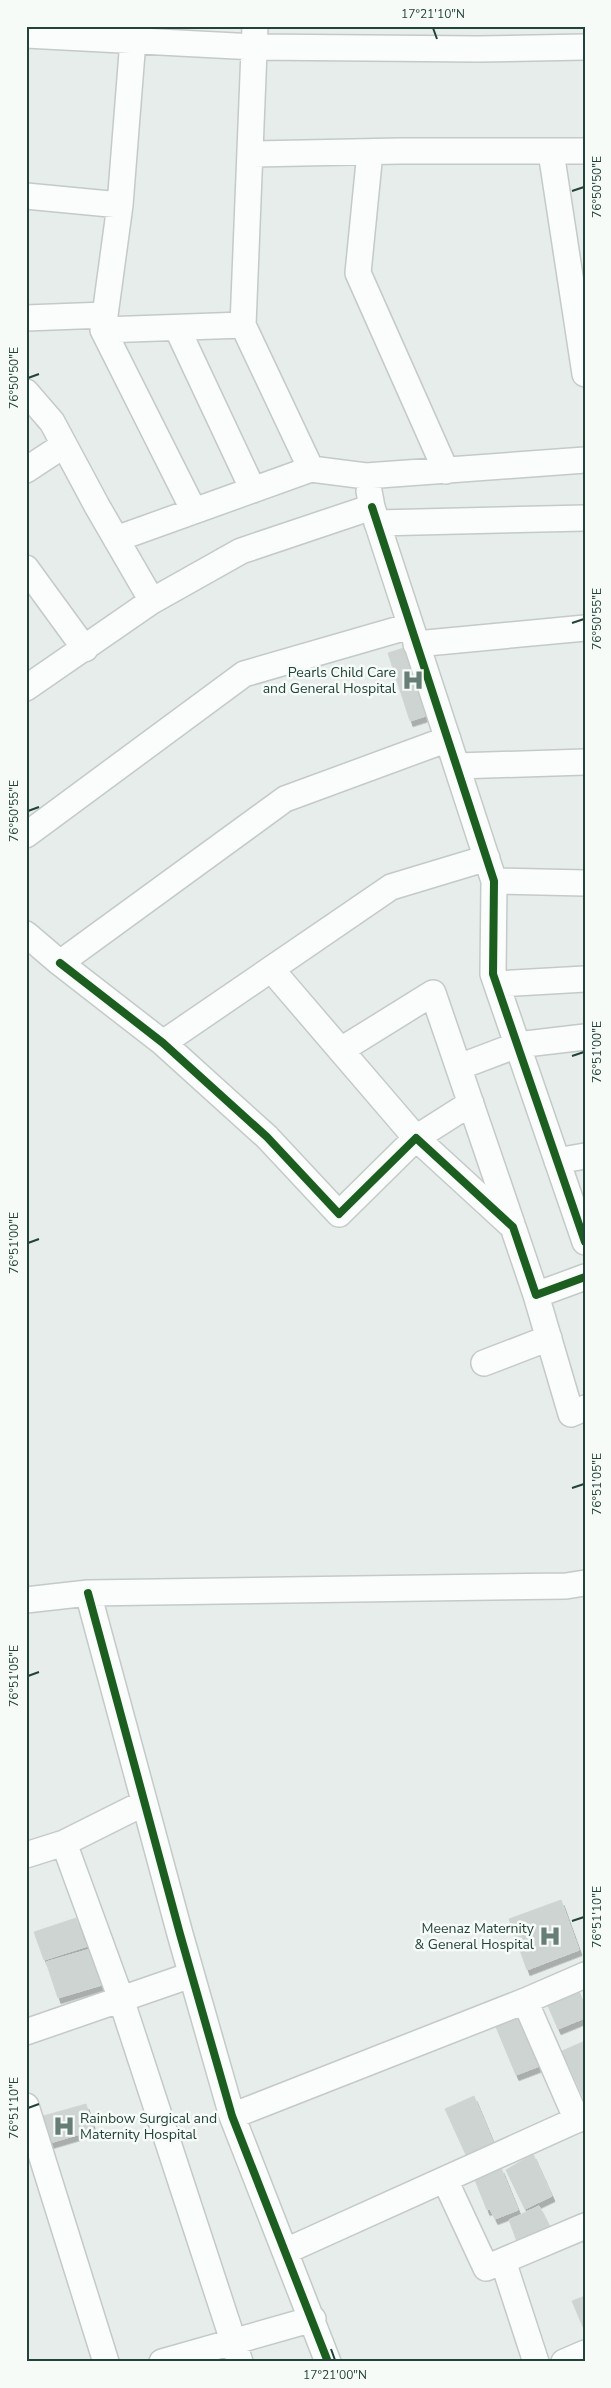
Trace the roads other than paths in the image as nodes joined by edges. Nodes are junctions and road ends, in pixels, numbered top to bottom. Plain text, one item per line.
1 (92, 32) edge
2 (26, 35) edge
3 (255, 37) edge
4 (429, 37) edge
5 (498, 37) edge
6 (133, 40) junction
7 (585, 47) edge
8 (585, 151) edge
9 (370, 152) junction
10 (552, 152) junction
11 (250, 154) junction
12 (26, 196) edge
13 (120, 205) junction
14 (26, 318) edge
15 (104, 322) junction
16 (243, 326) junction
17 (177, 328) junction
18 (585, 374) edge
19 (26, 392) edge
20 (64, 445) junction
21 (585, 460) edge
22 (311, 469) junction
23 (26, 470) edge
24 (446, 471) junction
25 (366, 476) junction
26 (253, 490) junction
27 (194, 511) junction
28 (375, 515) junction
29 (585, 518) edge
30 (116, 539) junction
31 (26, 568) edge
32 (152, 601) junction
33 (585, 628) edge
34 (413, 635) junction
35 (85, 649) junction
36 (26, 688) edge
37 (448, 739) junction
38 (585, 762) edge
39 (458, 766) junction
40 (26, 835) edge
41 (491, 869) junction
42 (585, 883) edge
43 (26, 934) edge
44 (60, 963) junction
45 (271, 969) junction
46 (585, 979) edge
47 (496, 984) junction
48 (585, 1037) edge
49 (163, 1043) junction
50 (517, 1045) junction
51 (341, 1050) junction
52 (459, 1067) junction
53 (471, 1103) junction
54 (416, 1138) junction
55 (585, 1156) edge
56 (557, 1160) junction
57 (513, 1227) junction
58 (585, 1242) edge
59 (585, 1277) edge
60 (536, 1295) junction
61 (549, 1338) junction
62 (484, 1363) dead end
63 (585, 1408) edge
64 (585, 1583) edge
65 (88, 1593) junction
66 (26, 1600) edge
67 (144, 1803) junction
68 (64, 1843) junction
69 (26, 1855) edge
70 (191, 1975) junction
71 (585, 1975) edge
72 (121, 1999) junction
73 (525, 2001) junction
74 (26, 2032) edge
75 (26, 2106) edge
76 (232, 2116) junction
77 (581, 2118) edge
78 (445, 2180) junction
79 (585, 2226) edge
80 (286, 2251) junction
81 (503, 2261) junction
82 (313, 2319) junction
83 (238, 2351) edge
84 (585, 2353) edge
85 (106, 2362) edge
86 (162, 2362) edge
87 (328, 2362) edge
88 (536, 2362) edge
89 (564, 2362) edge

1 - 2 street
1 - 6 street
3 - 4 street
3 - 6 street
3 - 11 street
4 - 5 street
5 - 7 street
6 - 13 street
8 - 10 street
9 - 10 street
9 - 11 street
9 - 24 street
10 - 18 street
11 - 16 street
12 - 13 street
13 - 15 street
14 - 15 street
15 - 17 street
15 - 27 street
16 - 17 street
16 - 22 street
17 - 26 street
19 - 20 street
20 - 23 street
20 - 30 street
21 - 24 street
22 - 25 street
22 - 26 street
24 - 25 street
25 - 28 street
26 - 27 street
27 - 30 street
28 - 29 street
28 - 32 street
28 - 34 street
30 - 32 street
31 - 35 street
32 - 35 street
33 - 34 street
34 - 37 street
34 - 40 street
35 - 36 street
37 - 39 street
37 - 44 street
38 - 39 street
39 - 41 street
41 - 42 street
41 - 45 street
41 - 47 street
43 - 44 street
44 - 49 street
45 - 49 street
45 - 51 street
46 - 47 street
47 - 50 street
48 - 50 street
49 - 54 street
50 - 52 street
50 - 56 street
51 - 52 street
51 - 54 street
52 - 53 street
53 - 54 street
53 - 57 street
54 - 57 street
55 - 56 street
56 - 58 street
57 - 60 street
59 - 60 street
60 - 61 street
61 - 62 street
61 - 63 street
64 - 65 street
65 - 66 street
65 - 67 street
67 - 68 street
67 - 70 street
68 - 69 street
68 - 72 street
70 - 72 street
70 - 76 street
71 - 73 street
72 - 74 street
72 - 83 street
73 - 76 street
73 - 77 street
75 - 85 street
76 - 80 street
77 - 78 street
78 - 80 street
78 - 81 street
79 - 81 street
80 - 82 street
81 - 88 street
82 - 83 street
82 - 87 street
83 - 86 street
84 - 89 street

